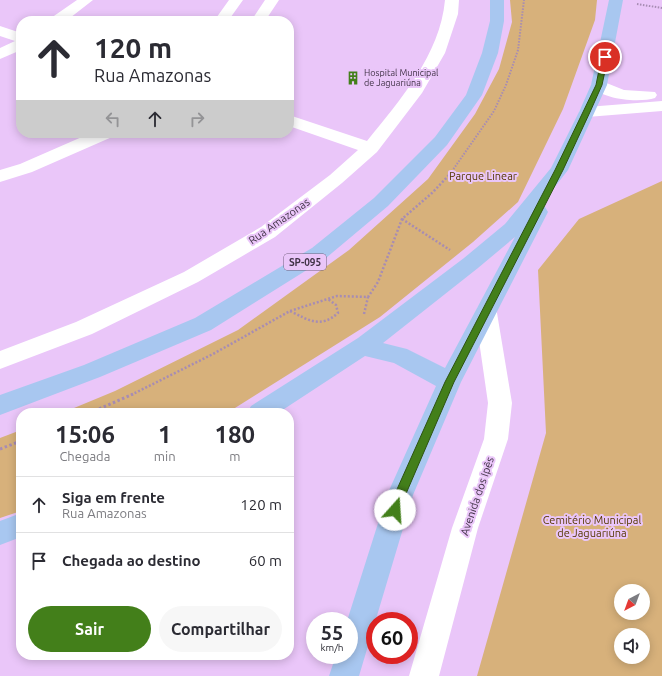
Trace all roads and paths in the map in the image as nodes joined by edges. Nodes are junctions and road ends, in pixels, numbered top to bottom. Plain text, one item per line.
1 (86, 0) edge
2 (236, 0) edge
3 (272, 0) edge
4 (452, 0) edge
5 (497, 0) edge
6 (616, 0) edge
7 (63, 16) edge
8 (225, 16) edge
9 (261, 16) edge
10 (0, 31) edge
11 (16, 36) edge
12 (16, 46) edge
13 (0, 54) edge
14 (599, 85) junction
15 (662, 93) edge
16 (662, 106) edge
17 (587, 112) junction
18 (294, 122) edge
19 (95, 138) edge
20 (371, 148) junction
21 (559, 170) junction
22 (0, 176) edge
23 (381, 202) junction
24 (471, 263) junction
25 (328, 299) dead end
26 (290, 311) dead end
27 (486, 313) junction
28 (362, 347) junction
29 (0, 360) edge
30 (449, 382) junction
31 (0, 405) edge
32 (266, 408) edge
33 (16, 443) edge
34 (0, 449) edge
35 (16, 527) edge
36 (0, 533) edge
37 (344, 676) edge
38 (424, 676) edge

1 - 7 street
2 - 8 street
3 - 9 street
4 - 20 street, Rua Amazonas
5 - 23 main road, SP-095
6 - 14 main road
10 - 11 street
12 - 13 street
14 - 15 street
14 - 17 main road
16 - 17 street
17 - 21 main road
18 - 20 street
19 - 22 street
20 - 29 street, Rua Amazonas
21 - 24 main road
21 - 27 main road
23 - 24 path
23 - 31 main road, SP-095
24 - 28 main road
25 - 26 path
27 - 30 main road
27 - 38 street, Avenida dos Ipês
28 - 30 main road
28 - 32 main road
30 - 37 main road
33 - 34 path
35 - 36 main road

